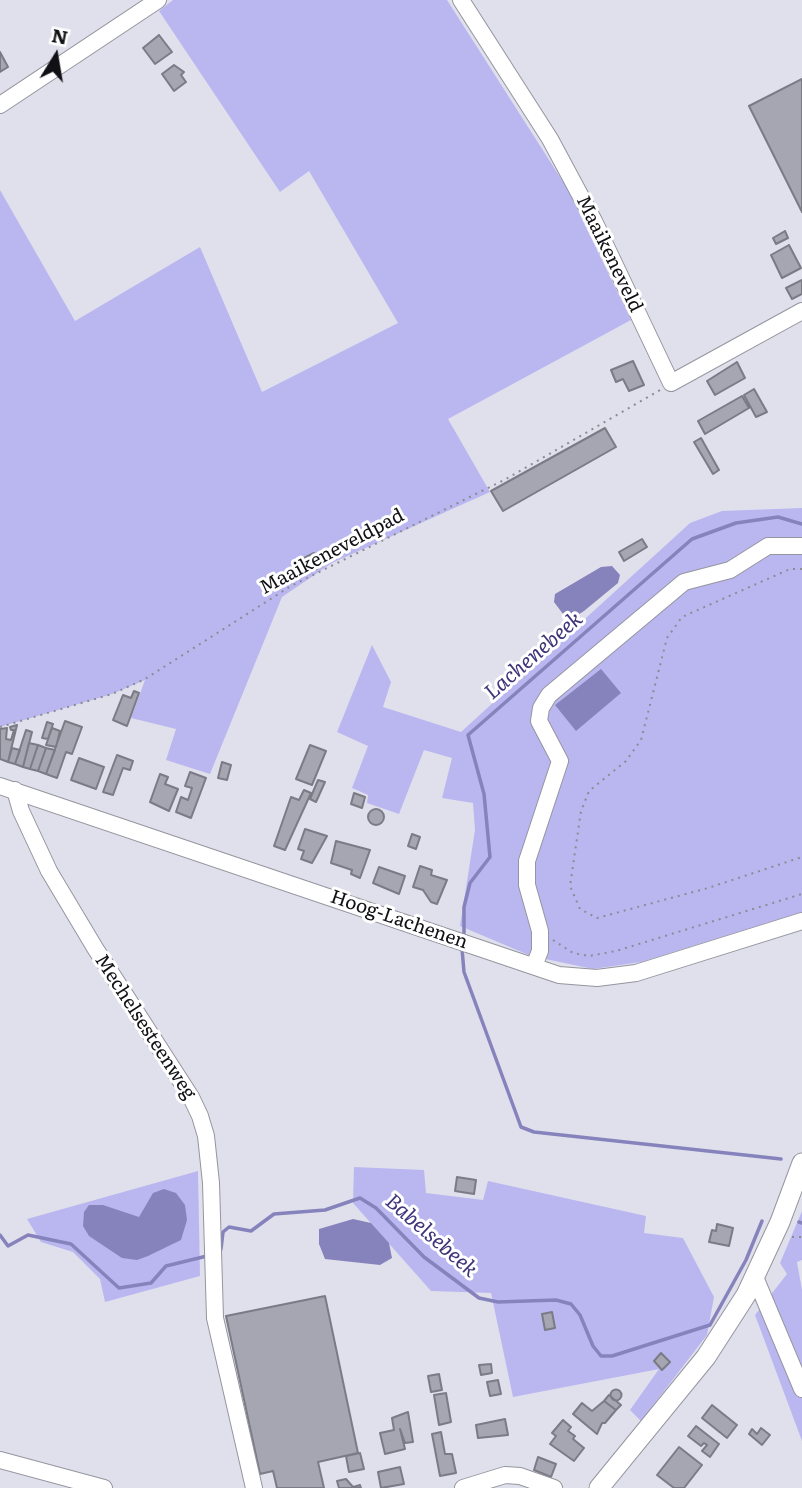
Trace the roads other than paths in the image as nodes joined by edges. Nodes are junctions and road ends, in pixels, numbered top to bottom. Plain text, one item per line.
1 (159, 0) edge
2 (461, 0) edge
3 (0, 105) edge
4 (802, 311) edge
5 (802, 546) edge
6 (8, 788) edge
7 (802, 921) edge
8 (534, 967) junction
9 (802, 1163) edge
10 (755, 1277) junction
11 (802, 1389) edge
12 (0, 1460) edge
13 (104, 1488) edge
14 (254, 1488) edge
15 (463, 1488) edge
16 (554, 1488) edge
17 (598, 1488) edge

1 - 3 street
2 - 4 street, Maaikeneveld
5 - 8 street
6 - 8 street, Hoog-Lachenen
6 - 14 street, Mechelsesteenweg
7 - 8 street, Hoog-Lachenen
9 - 10 main road
10 - 11 street
10 - 17 main road
12 - 13 street
15 - 16 street

